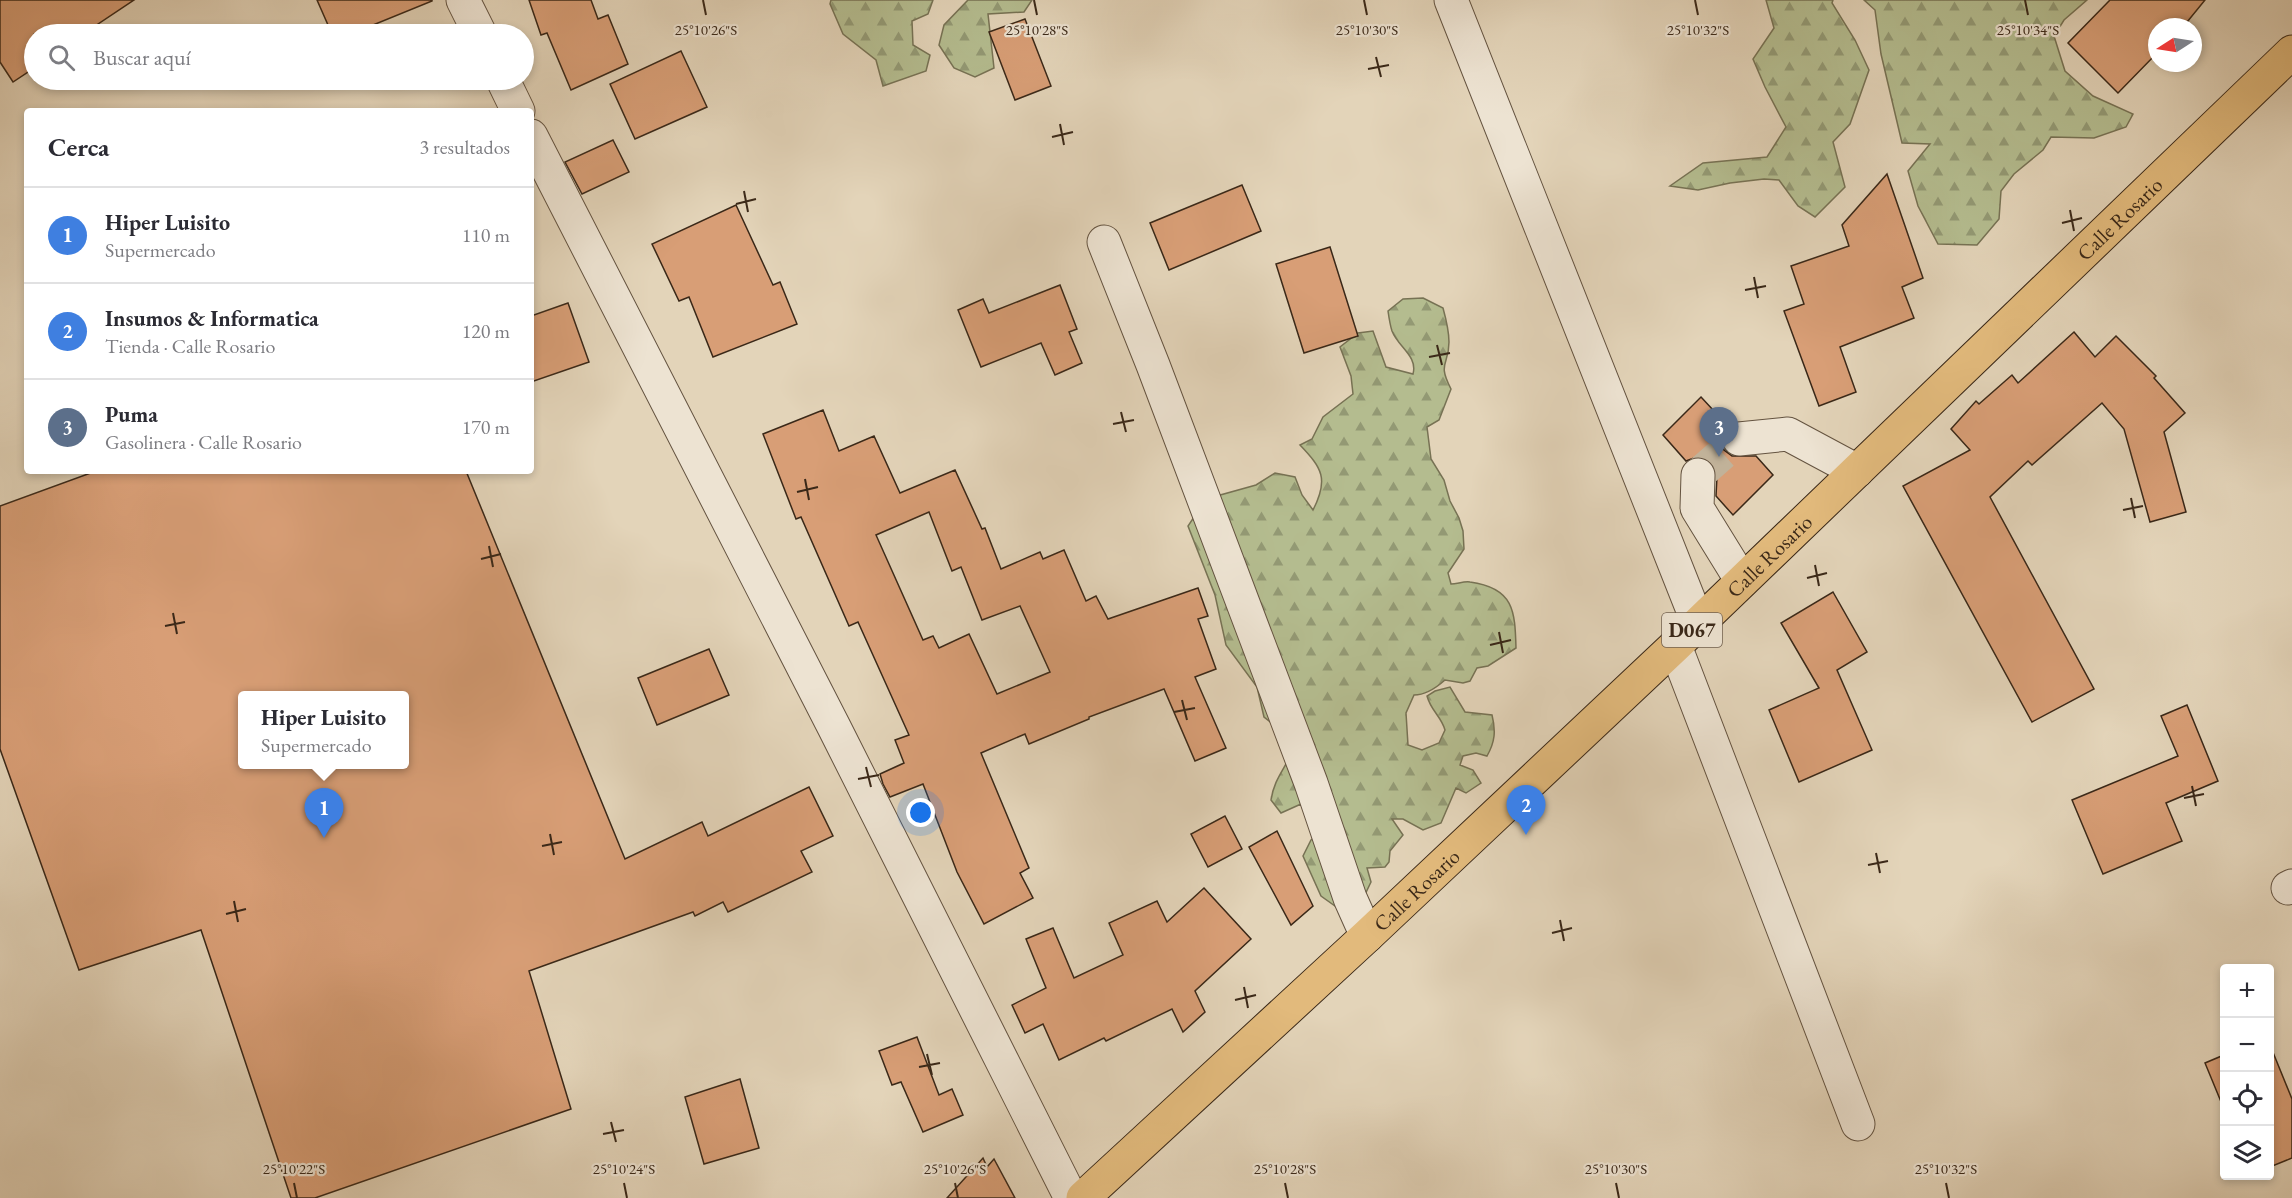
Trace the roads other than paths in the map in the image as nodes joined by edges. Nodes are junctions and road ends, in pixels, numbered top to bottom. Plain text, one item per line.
1 (463, 0) edge
2 (1451, 0) edge
3 (475, 24) edge
4 (2292, 52) edge
5 (508, 90) edge
6 (517, 108) edge
7 (534, 142) edge
8 (1104, 242) dead end
9 (1739, 439) tunnel mouth
10 (1857, 471) junction
11 (1698, 475) dead end
12 (1742, 581) junction
13 (1686, 635) junction
14 (1367, 936) junction
15 (1858, 1124) dead end
16 (1071, 1198) edge
17 (1083, 1198) edge

1 - 3 street
2 - 13 street
4 - 10 main road, Calle Rosario / D067
5 - 6 street
7 - 16 street
8 - 14 street
9 - 10 street
10 - 12 main road, Calle Rosario / D067
11 - 12 street
12 - 13 main road, Calle Rosario / D067
13 - 14 main road, Calle Rosario / D067
13 - 15 street
14 - 17 main road, Calle Rosario / D067

